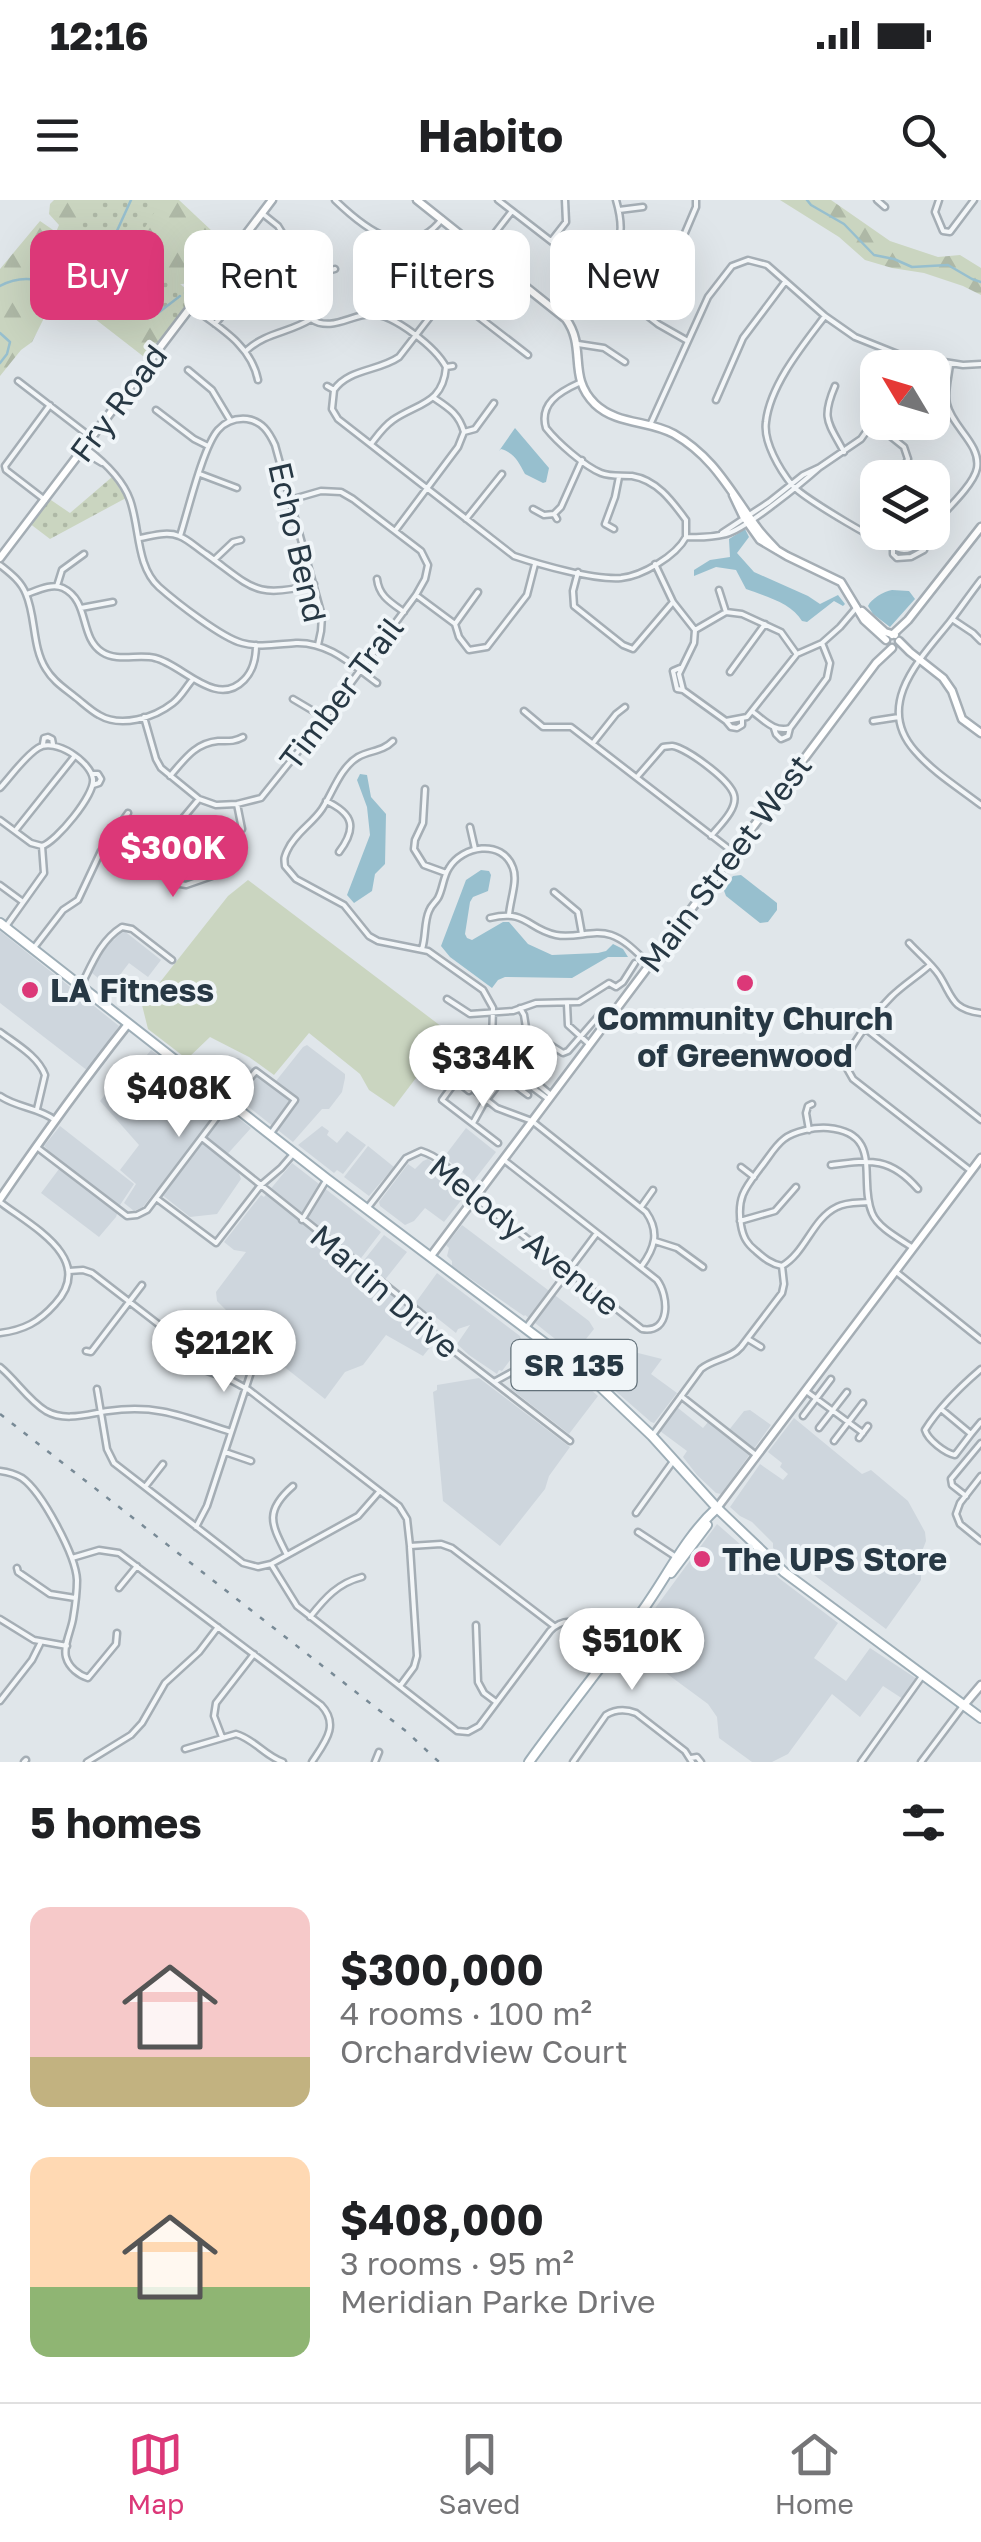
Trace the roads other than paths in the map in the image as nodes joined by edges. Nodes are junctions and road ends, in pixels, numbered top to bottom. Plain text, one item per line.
1 (272, 200) edge
2 (334, 200) edge
3 (417, 200) edge
4 (498, 200) edge
5 (565, 200) edge
6 (616, 200) edge
7 (696, 200) edge
8 (877, 200) edge
9 (939, 200) edge
10 (974, 200) edge
11 (644, 207) dead end
12 (885, 207) dead end
13 (619, 210) junction
14 (512, 212) junction
15 (263, 214) junction
16 (442, 220) junction
17 (251, 230) edge
18 (280, 230) edge
19 (372, 230) edge
20 (431, 230) edge
21 (455, 230) edge
22 (498, 230) edge
23 (560, 230) edge
24 (620, 230) edge
25 (686, 230) edge
26 (550, 240) edge
27 (336, 269) dead end
28 (333, 270) edge
29 (786, 282) junction
30 (530, 290) edge
31 (825, 316) junction
32 (184, 317) edge
33 (210, 320) edge
34 (218, 320) edge
35 (310, 320) edge
36 (313, 320) edge
37 (429, 320) edge
38 (483, 320) edge
39 (653, 320) edge
40 (215, 324) junction
41 (416, 336) junction
42 (686, 340) junction
43 (578, 344) junction
44 (247, 350) junction
45 (886, 350) edge
46 (528, 355) dead end
47 (626, 362) dead end
48 (950, 364) edge
49 (981, 364) edge
50 (188, 370) dead end
51 (258, 380) dead end
52 (18, 381) dead end
53 (579, 383) junction
54 (327, 386) dead end
55 (835, 386) dead end
56 (334, 390) junction
57 (434, 398) junction
58 (716, 400) dead end
59 (494, 404) dead end
60 (50, 405) junction
61 (156, 410) dead end
62 (950, 411) edge
63 (230, 420) junction
64 (650, 424) junction
65 (464, 432) junction
66 (92, 438) junction
67 (861, 440) edge
68 (370, 444) junction
69 (208, 446) junction
70 (84, 449) junction
71 (978, 449) edge
72 (844, 452) junction
73 (582, 460) junction
74 (200, 474) junction
75 (502, 474) dead end
76 (981, 475) edge
77 (619, 477) junction
78 (973, 479) junction
79 (793, 486) junction
80 (237, 488) dead end
81 (427, 488) junction
82 (45, 500) junction
83 (290, 500) junction
84 (950, 505) edge
85 (533, 509) dead end
86 (747, 518) junction
87 (466, 519) junction
88 (981, 527) edge
89 (860, 528) edge
90 (614, 529) dead end
91 (395, 531) junction
92 (180, 536) junction
93 (686, 537) junction
94 (140, 538) junction
95 (241, 540) dead end
96 (84, 554) dead end
97 (1, 556) edge
98 (214, 560) junction
99 (536, 564) junction
100 (655, 564) junction
101 (578, 572) junction
102 (377, 579) dead end
103 (981, 580) edge
104 (314, 584) junction
105 (57, 586) junction
106 (719, 590) dead end
107 (478, 592) dead end
108 (27, 594) junction
109 (416, 594) junction
110 (113, 602) dead end
111 (674, 602) junction
112 (857, 606) junction
113 (81, 608) junction
114 (404, 612) junction
115 (726, 612) junction
116 (952, 619) junction
117 (454, 624) junction
118 (765, 624) junction
119 (695, 630) junction
120 (892, 641) junction
121 (981, 642) edge
122 (822, 643) junction
123 (256, 645) junction
124 (318, 645) junction
125 (797, 654) junction
126 (920, 660) junction
127 (360, 670) junction
128 (730, 672) dead end
129 (193, 679) junction
130 (377, 684) dead end
131 (293, 700) dead end
132 (625, 707) dead end
133 (524, 711) dead end
134 (753, 712) junction
135 (144, 717) junction
136 (900, 717) junction
137 (325, 718) junction
138 (873, 720) dead end
139 (981, 732) edge
140 (243, 738) dead end
141 (393, 741) dead end
142 (592, 744) junction
143 (74, 756) junction
144 (170, 776) junction
145 (637, 777) junction
146 (0, 788) edge
147 (425, 789) dead end
148 (199, 799) junction
149 (326, 801) junction
150 (237, 804) junction
151 (981, 804) edge
152 (128, 812) dead end
153 (0, 820) edge
154 (117, 826) junction
155 (470, 828) dead end
156 (242, 830) dead end
157 (15, 831) junction
158 (710, 836) junction
159 (42, 846) junction
160 (475, 849) junction
161 (339, 852) dead end
162 (733, 852) junction
163 (148, 860) junction
164 (446, 873) junction
165 (212, 876) dead end
166 (0, 885) edge
167 (554, 892) dead end
168 (23, 902) junction
169 (510, 915) junction
170 (490, 918) dead end
171 (3, 925) edge
172 (582, 934) junction
173 (909, 944) dead end
174 (33, 948) junction
175 (422, 949) junction
176 (172, 960) dead end
177 (635, 963) dead end
178 (650, 964) junction
179 (930, 965) junction
180 (81, 986) junction
181 (447, 1000) dead end
182 (567, 1003) junction
183 (520, 1008) junction
184 (494, 1013) junction
185 (981, 1013) edge
186 (601, 1014) dead end
187 (128, 1024) junction
188 (866, 1028) junction
189 (0, 1032) edge
190 (580, 1036) junction
191 (590, 1044) junction
192 (504, 1077) junction
193 (458, 1078) junction
194 (528, 1095) dead end
195 (0, 1096) edge
196 (550, 1097) junction
197 (487, 1100) junction
198 (230, 1103) junction
199 (812, 1104) dead end
200 (36, 1109) junction
201 (54, 1120) junction
202 (981, 1120) edge
203 (532, 1122) junction
204 (473, 1124) junction
205 (809, 1130) junction
206 (270, 1135) junction
207 (202, 1138) junction
208 (498, 1144) dead end
209 (38, 1148) junction
210 (294, 1153) junction
211 (981, 1158) edge
212 (504, 1160) junction
213 (866, 1162) junction
214 (831, 1165) dead end
215 (740, 1167) dead end
216 (971, 1172) junction
217 (754, 1177) junction
218 (327, 1179) junction
219 (261, 1185) junction
220 (796, 1188) dead end
221 (918, 1189) dead end
222 (653, 1190) dead end
223 (474, 1197) junction
224 (156, 1198) junction
225 (0, 1201) edge
226 (869, 1202) junction
227 (641, 1207) junction
228 (366, 1209) junction
229 (302, 1220) junction
230 (740, 1221) junction
231 (597, 1232) junction
232 (655, 1241) junction
233 (913, 1248) junction
234 (431, 1256) junction
235 (640, 1266) junction
236 (782, 1266) junction
237 (703, 1268) dead end
238 (569, 1270) junction
239 (69, 1271) junction
240 (896, 1271) junction
241 (142, 1285) dead end
242 (129, 1302) junction
243 (525, 1329) junction
244 (0, 1334) edge
245 (748, 1338) junction
246 (981, 1340) edge
247 (543, 1342) junction
248 (760, 1348) dead end
249 (182, 1349) junction
250 (86, 1351) dead end
251 (167, 1362) dead end
252 (0, 1366) edge
253 (254, 1366) dead end
254 (981, 1369) edge
255 (831, 1379) dead end
256 (494, 1382) junction
257 (246, 1388) junction
258 (97, 1389) dead end
259 (806, 1391) junction
260 (847, 1392) dead end
261 (681, 1396) junction
262 (816, 1399) junction
263 (863, 1403) dead end
264 (941, 1409) junction
265 (832, 1410) junction
266 (100, 1412) junction
267 (803, 1416) dead end
268 (848, 1422) junction
269 (981, 1422) edge
270 (868, 1426) dead end
271 (818, 1428) dead end
272 (231, 1432) junction
273 (971, 1434) junction
274 (652, 1436) junction
275 (570, 1442) dead end
276 (834, 1442) dead end
277 (981, 1443) edge
278 (225, 1452) junction
279 (758, 1456) junction
280 (674, 1460) junction
281 (251, 1461) dead end
282 (164, 1464) dead end
283 (0, 1471) edge
284 (981, 1476) edge
285 (293, 1486) dead end
286 (145, 1488) junction
287 (380, 1491) junction
288 (966, 1496) junction
289 (717, 1508) junction
290 (636, 1513) dead end
291 (196, 1526) junction
292 (638, 1532) dead end
293 (981, 1541) edge
294 (410, 1546) junction
295 (286, 1556) junction
296 (676, 1557) junction
297 (72, 1558) junction
298 (272, 1564) junction
299 (137, 1566) junction
300 (17, 1568) dead end
301 (362, 1577) dead end
302 (661, 1584) junction
303 (119, 1588) dead end
304 (75, 1598) junction
305 (310, 1617) junction
306 (0, 1619) edge
307 (476, 1626) dead end
308 (554, 1626) junction
309 (218, 1627) junction
310 (117, 1633) dead end
311 (41, 1642) junction
312 (67, 1646) junction
313 (614, 1648) junction
314 (254, 1654) junction
315 (924, 1675) junction
316 (0, 1682) edge
317 (981, 1685) edge
318 (400, 1686) junction
319 (10, 1689) junction
320 (0, 1701) edge
321 (496, 1702) junction
322 (964, 1705) junction
323 (981, 1718) edge
324 (222, 1737) junction
325 (185, 1750) dead end
326 (378, 1752) dead end
327 (534, 1759) edge
328 (691, 1760) edge
329 (87, 1762) edge
330 (283, 1762) edge
331 (312, 1762) edge
332 (375, 1762) edge
333 (572, 1762) edge
334 (700, 1762) edge
335 (861, 1762) edge
336 (921, 1762) edge

1 - 15 street, Fry Road
2 - 19 street
3 - 16 street
4 - 14 street
5 - 23 street
6 - 13 street
7 - 25 street
8 - 12 street
9 - 10 street
11 - 13 street
13 - 24 street
14 - 22 street
14 - 26 street
15 - 17 street, Fry Road
15 - 18 street
16 - 20 street
16 - 21 street
27 - 28 street
29 - 31 street
29 - 42 street
29 - 58 street
30 - 43 street
31 - 45 street
31 - 79 street
32 - 66 street, Fry Road
33 - 40 street
34 - 40 street
35 - 44 street
36 - 41 street
37 - 41 street
38 - 46 street
39 - 42 street
40 - 44 street
41 - 56 street
41 - 57 street
42 - 64 street
43 - 47 street
43 - 53 street
44 - 51 street
48 - 49 street
50 - 63 street
52 - 60 street
53 - 64 street
53 - 73 street
54 - 56 street
55 - 72 street
56 - 68 street
57 - 65 street
57 - 68 street
59 - 65 street
60 - 66 street
60 - 82 street
61 - 69 street
62 - 71 street
63 - 69 street
63 - 83 street, Echo Bend
64 - 86 street
65 - 81 street
66 - 70 street, Fry Road
67 - 72 street
68 - 81 street
69 - 74 street
70 - 82 street, Fry Road
70 - 94 street
71 - 78 street
72 - 79 street
73 - 77 street
73 - 85 street
74 - 80 street
74 - 92 street
75 - 87 street
76 - 78 street
77 - 90 street
77 - 93 street
78 - 84 street
79 - 86 street
79 - 89 street
81 - 87 street
81 - 91 street
82 - 97 street, Fry Road
83 - 91 street
83 - 104 street, Echo Bend
86 - 93 street
86 - 112 street
87 - 99 street
88 - 120 street, Main Street West
91 - 109 street, Timber Trail
92 - 94 street
92 - 98 street
93 - 100 street
94 - 123 street
95 - 98 street
96 - 105 street
97 - 108 street
98 - 104 street
99 - 101 street
99 - 117 street
100 - 101 street
100 - 111 street
101 - 111 street
102 - 114 street
103 - 116 street
104 - 124 street, Echo Bend
105 - 108 street
105 - 113 street
106 - 115 street
107 - 117 street
108 - 135 street
109 - 114 street, Timber Trail
109 - 117 street
110 - 113 street
111 - 119 street
112 - 120 street
112 - 122 street
113 - 129 street
114 - 127 street, Timber Trail
115 - 118 street
115 - 119 street
116 - 121 street
116 - 126 street
118 - 125 street
118 - 128 street
119 - 134 street
120 - 126 street
120 - 162 street, Main Street West
122 - 125 street
122 - 134 street
123 - 124 street
123 - 129 street
124 - 127 street
125 - 134 street
126 - 136 street
126 - 139 street
127 - 130 street
127 - 137 street, Timber Trail
129 - 135 street
131 - 137 street
132 - 142 street
133 - 142 street
135 - 144 street
136 - 138 street
136 - 151 street
137 - 150 street, Timber Trail
140 - 144 street
141 - 149 street
142 - 145 street
143 - 146 street
143 - 157 street
143 - 159 street
144 - 148 street
145 - 158 street
145 - 158 street
147 - 164 street
148 - 150 street
148 - 163 street
149 - 161 street
149 - 175 street
150 - 156 street
152 - 154 street
153 - 157 street
154 - 163 street
154 - 174 street
155 - 160 street
157 - 159 street
158 - 162 street
159 - 168 street
160 - 164 street
160 - 169 street
162 - 178 street, Main Street West
163 - 165 street
164 - 175 street
166 - 168 street
167 - 172 street
168 - 171 street
169 - 170 street
169 - 172 street
171 - 174 main road, SR 135
172 - 178 street
173 - 179 street
174 - 180 main road, SR 135
175 - 184 street
176 - 180 street
177 - 182 street
178 - 191 street, Main Street West
179 - 185 street
179 - 188 street
180 - 187 main road, SR 135
181 - 184 street
182 - 183 street
182 - 190 street
183 - 184 street
183 - 190 street
184 - 196 street
186 - 190 street
187 - 198 main road, SR 135
187 - 201 street
188 - 202 street
188 - 216 street
189 - 200 street
190 - 191 street
191 - 196 street, Main Street West
192 - 193 street
192 - 194 street
192 - 197 street
193 - 197 street
193 - 204 street
195 - 200 street
196 - 203 street, Main Street West
197 - 203 street
197 - 204 street
198 - 206 main road, SR 135
198 - 206 street
198 - 207 street
199 - 205 street
200 - 201 street
201 - 209 street
203 - 212 street, Main Street West
203 - 227 street
204 - 208 street
205 - 213 street
205 - 217 street
206 - 210 main road, SR 135
207 - 219 street, Marlin Drive
207 - 224 street
209 - 224 street
209 - 225 street
210 - 218 main road, SR 135
210 - 219 street
211 - 216 street
212 - 223 street, Main Street West
212 - 231 street
213 - 214 street
213 - 221 street
213 - 226 street
215 - 217 street
216 - 233 street
217 - 230 street
218 - 228 main road, SR 135
218 - 229 street
219 - 224 street
219 - 229 street, Marlin Drive
220 - 230 street
222 - 227 street
223 - 228 street, Melody Avenue
223 - 234 street, Main Street West
223 - 238 street, Melody Avenue
225 - 239 street
226 - 233 street
226 - 236 street
227 - 232 street
228 - 234 main road, SR 135
229 - 256 street, Marlin Drive
230 - 236 street
231 - 235 street
231 - 238 street
232 - 235 street
232 - 237 street
233 - 240 street
234 - 243 main road, SR 135
235 - 238 street, Melody Avenue
236 - 245 street
238 - 243 street
239 - 242 street
239 - 244 street
240 - 246 street
240 - 259 street
241 - 242 street
242 - 249 street
242 - 250 street
243 - 247 main road, SR 135
245 - 248 street
245 - 261 street
247 - 256 street
247 - 274 main road, SR 135
249 - 251 street
249 - 257 street
252 - 266 street
253 - 257 street
254 - 264 street
255 - 262 street
256 - 275 street, Marlin Drive
257 - 272 street
257 - 287 street
258 - 266 street
259 - 262 street
259 - 279 street
260 - 265 street
261 - 274 street
261 - 279 street
262 - 265 street
262 - 267 street
263 - 268 street
264 - 273 street
264 - 273 street
265 - 268 street
265 - 271 street
266 - 272 street
266 - 286 street
268 - 270 street
268 - 276 street
269 - 273 street
272 - 278 street
274 - 280 main road, SR 135
277 - 288 street
278 - 281 street
278 - 291 street
279 - 289 street
280 - 289 main road, SR 135
280 - 290 street
282 - 286 street
283 - 297 street
284 - 288 street
285 - 295 street
286 - 291 street
287 - 294 street
287 - 295 street
288 - 293 street
289 - 296 main road
289 - 302 main road
289 - 315 main road, SR 135
291 - 298 street
292 - 296 street
294 - 308 street
294 - 318 street
295 - 298 street
296 - 302 main road
297 - 299 street
297 - 304 street
298 - 305 street
299 - 303 street
299 - 309 street
300 - 304 street
301 - 305 street
302 - 313 main road
304 - 312 street
305 - 318 street
306 - 311 street
307 - 321 street
308 - 313 street
308 - 321 street
309 - 314 street
309 - 329 street
310 - 312 street
311 - 312 street
311 - 319 street
313 - 327 main road
314 - 324 street
314 - 331 street
315 - 322 main road, SR 135
315 - 335 street
316 - 319 street
317 - 322 street
318 - 321 street
319 - 320 street
322 - 323 main road, SR 135
322 - 336 street
324 - 325 street
324 - 330 street
326 - 332 street
328 - 333 street
328 - 334 street

